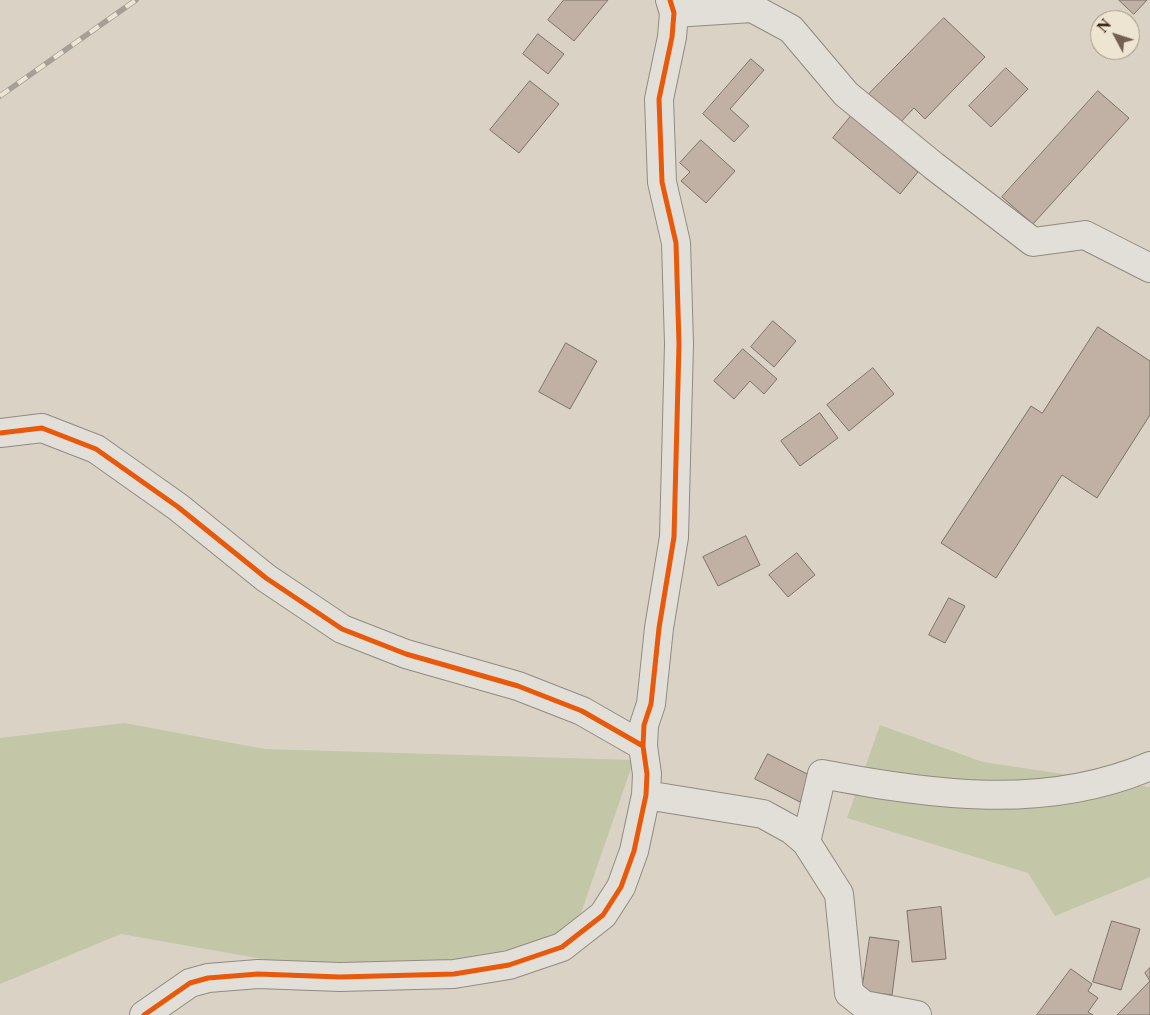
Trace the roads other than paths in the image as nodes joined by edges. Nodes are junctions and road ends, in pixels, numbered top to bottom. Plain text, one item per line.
1 (672, 7) edge
2 (1150, 268) edge
3 (0, 433) edge
4 (643, 746) junction
5 (1150, 766) edge
6 (646, 795) junction
7 (806, 842) junction
8 (144, 1015) edge
9 (917, 1015) edge

1 - 2 street
1 - 4 street
3 - 4 street
4 - 6 street
5 - 7 street
6 - 7 street
6 - 8 street
7 - 9 street

